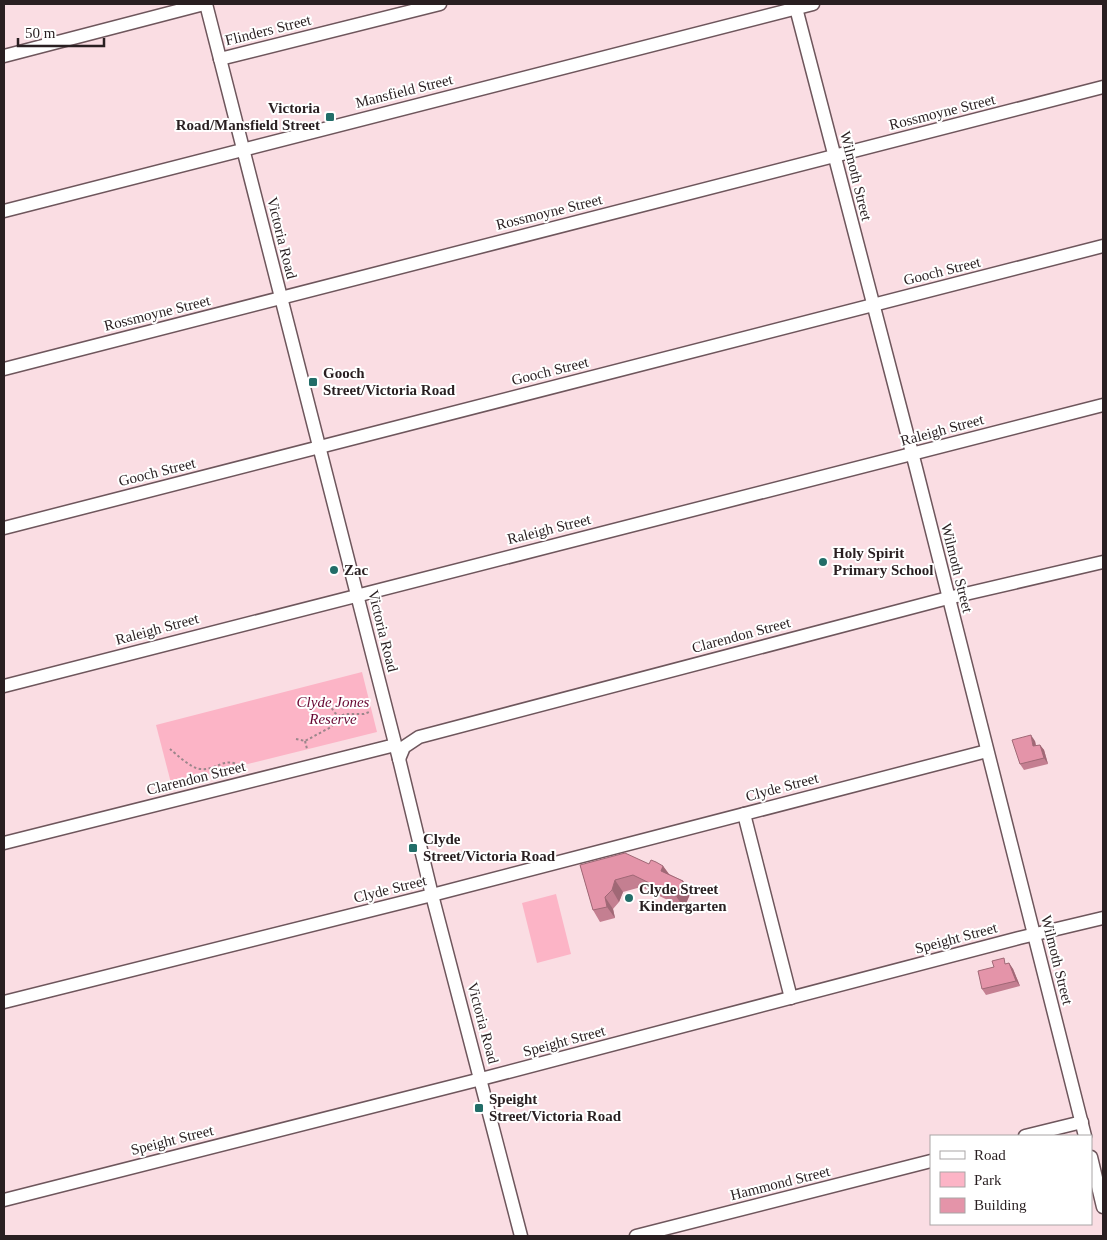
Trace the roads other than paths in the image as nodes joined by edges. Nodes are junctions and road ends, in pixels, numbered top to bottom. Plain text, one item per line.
1 (205, 4) edge
2 (440, 4) edge
3 (813, 4) edge
4 (796, 8) junction
5 (4, 56) edge
6 (220, 59) junction
7 (1103, 87) edge
8 (243, 149) junction
9 (834, 156) junction
10 (4, 211) edge
11 (1103, 246) edge
12 (281, 298) junction
13 (873, 306) junction
14 (4, 369) edge
15 (1103, 405) edge
16 (319, 447) junction
17 (912, 454) junction
18 (4, 528) edge
19 (1103, 562) edge
20 (357, 594) junction
21 (948, 598) junction
22 (4, 686) edge
23 (395, 745) junction
24 (987, 751) junction
25 (399, 760) junction
26 (744, 814) junction
27 (4, 843) edge
28 (432, 895) junction
29 (1103, 918) edge
30 (1034, 934) junction
31 (792, 998) junction
32 (4, 1002) edge
33 (481, 1079) junction
34 (1082, 1122) junction
35 (1029, 1135) edge
36 (1085, 1135) edge
37 (930, 1160) edge
38 (1092, 1162) edge
39 (4, 1200) edge
40 (1103, 1207) edge
41 (521, 1236) edge
42 (636, 1236) edge

1 - 5 street
1 - 6 street, Victoria Road
2 - 6 street, Flinders Street
3 - 4 street, Mansfield Street
4 - 8 street, Mansfield Street
4 - 9 street, Wilmoth Street
6 - 8 street, Victoria Road
7 - 9 street, Rossmoyne Street
8 - 10 street, Mansfield Street
8 - 12 street, Victoria Road
9 - 12 street, Rossmoyne Street
9 - 13 street, Wilmoth Street
11 - 13 street, Gooch Street
12 - 14 street, Rossmoyne Street
12 - 16 street, Victoria Road
13 - 16 street, Gooch Street
13 - 17 street, Wilmoth Street
15 - 17 street, Raleigh Street
16 - 18 street, Gooch Street
16 - 20 street, Victoria Road
17 - 20 street, Raleigh Street
17 - 21 street, Wilmoth Street
19 - 21 street, Clarendon Street
20 - 22 street, Raleigh Street
20 - 23 street, Victoria Road
21 - 24 street, Wilmoth Street
21 - 25 street, Clarendon Street
23 - 25 street, Victoria Road
23 - 27 street, Clarendon Street
24 - 26 street, Clyde Street
24 - 30 street, Wilmoth Street
25 - 28 street, Victoria Road
26 - 28 street, Clyde Street
26 - 31 street
28 - 32 street, Clyde Street
28 - 33 street, Victoria Road
29 - 30 street, Speight Street
30 - 31 street, Speight Street
30 - 34 street, Wilmoth Street
31 - 33 street, Speight Street
33 - 39 street, Speight Street
33 - 41 street, Victoria Road
34 - 35 street
34 - 36 street, Wilmoth Street
37 - 42 street, Hammond Street
38 - 40 street

